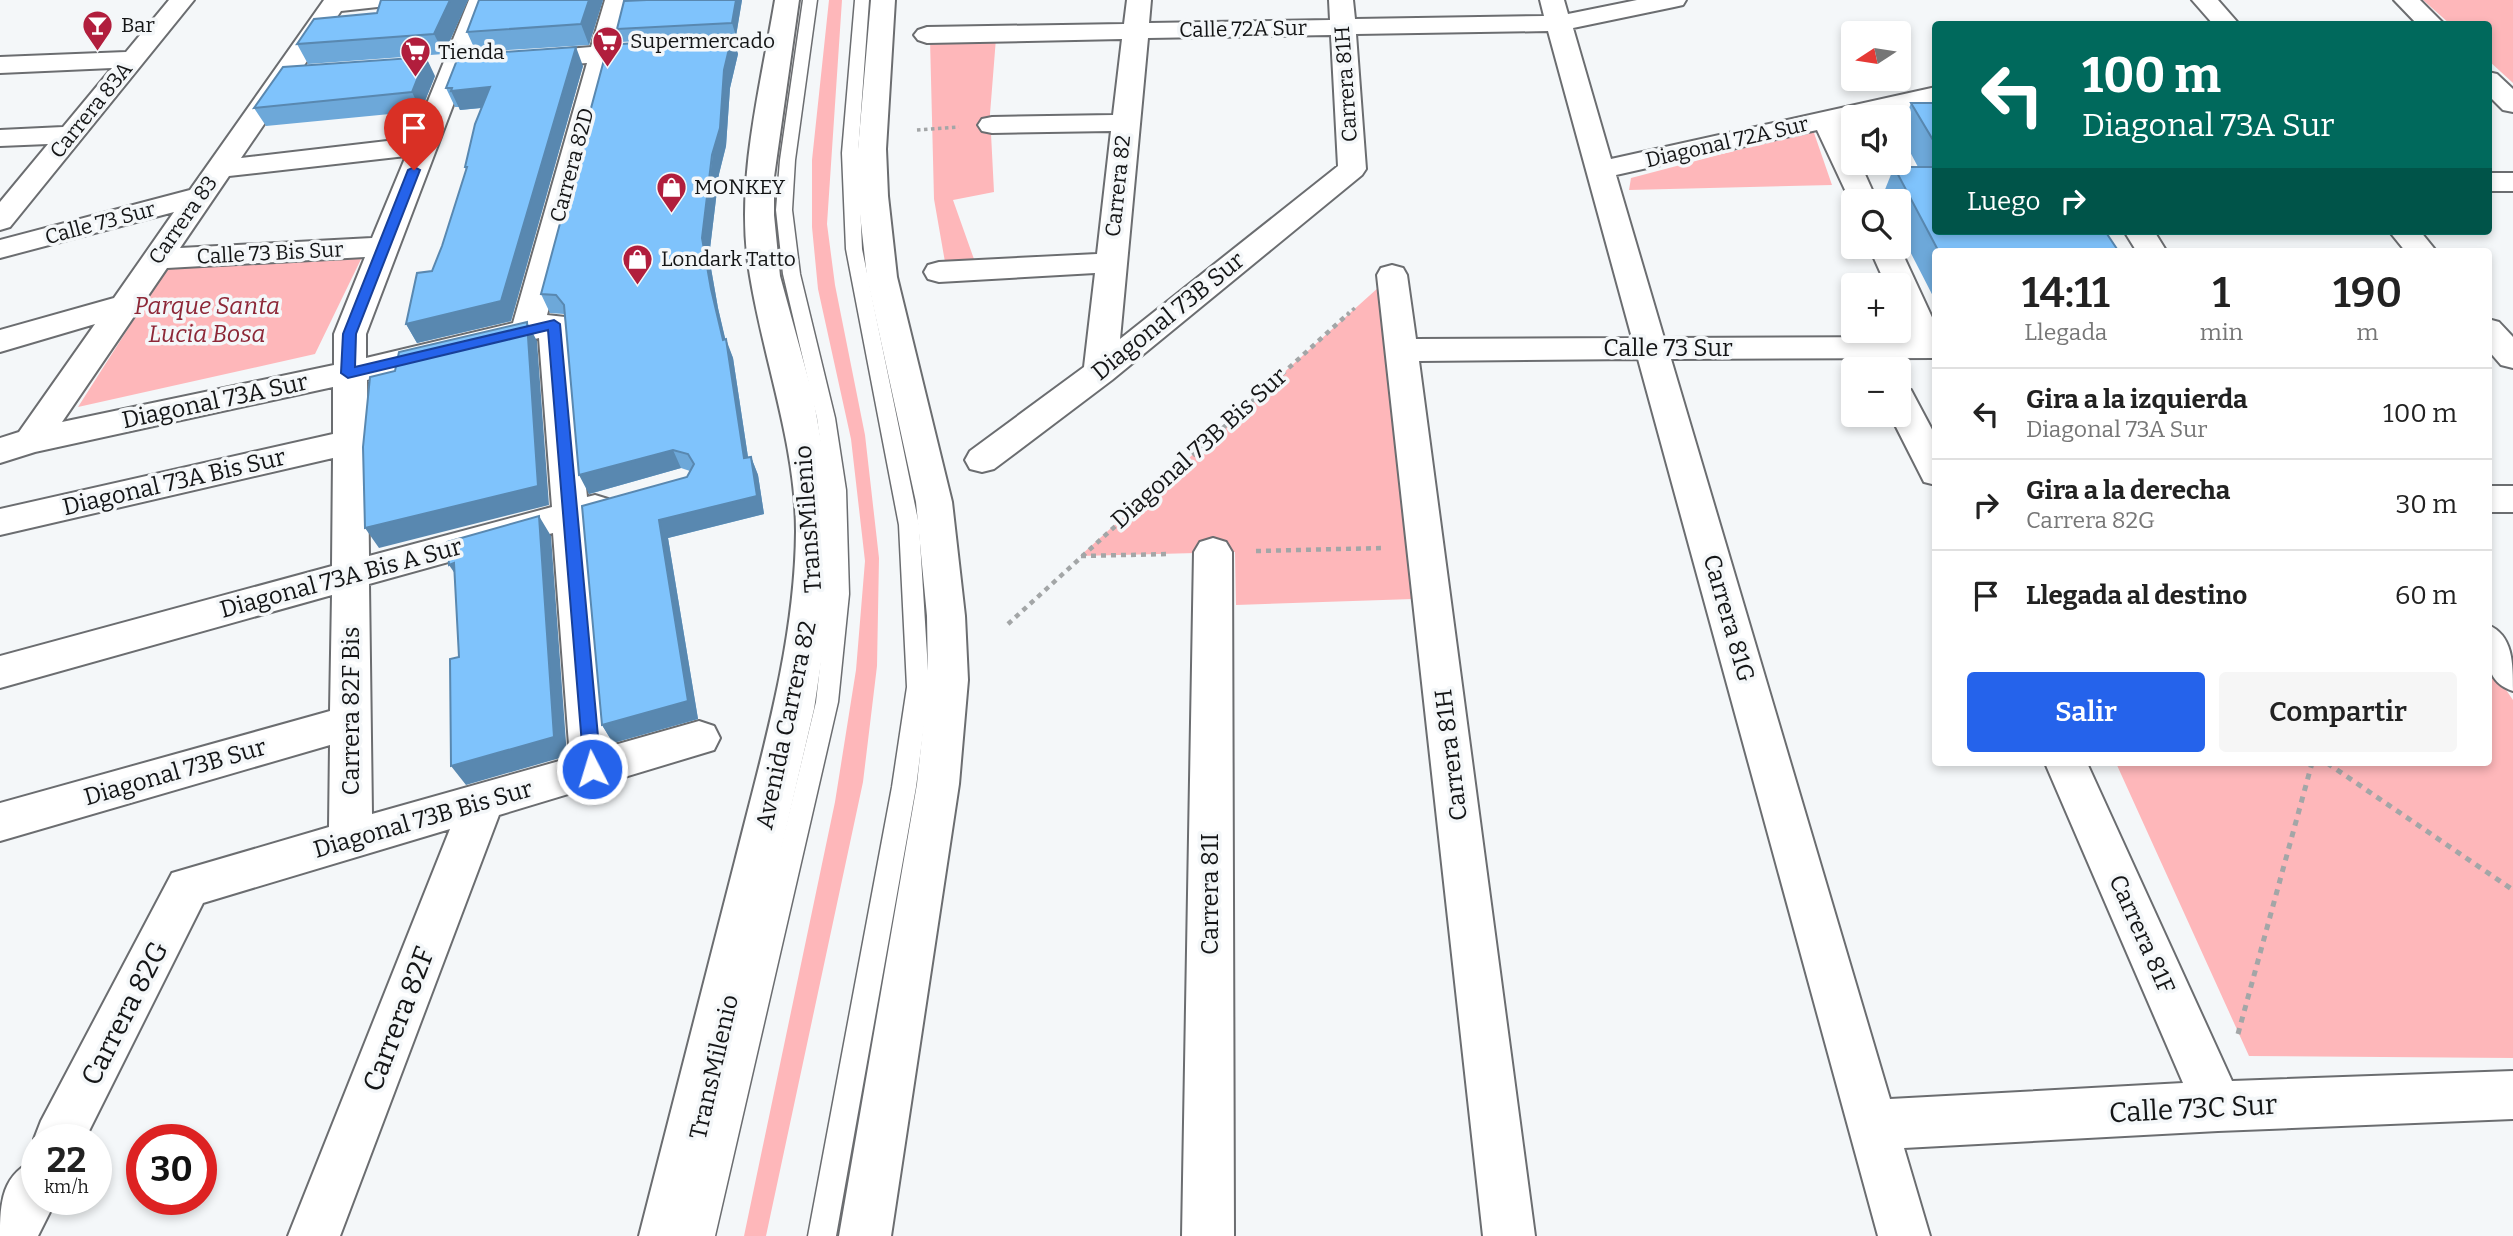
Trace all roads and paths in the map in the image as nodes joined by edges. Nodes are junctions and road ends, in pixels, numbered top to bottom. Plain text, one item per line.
1 (182, 0) edge
2 (387, 0) edge
3 (481, 0) edge
4 (617, 0) edge
5 (787, 0) edge
6 (810, 0) edge
7 (862, 0) edge
8 (883, 0) edge
9 (1139, 0) edge
10 (1340, 0) edge
11 (1674, 0) edge
12 (2204, 0) edge
13 (2406, 0) edge
14 (335, 2) edge
15 (1556, 12) edge
16 (2223, 21) edge
17 (2428, 21) edge
18 (1342, 27) junction
19 (1136, 31) junction
20 (927, 35) dead end
21 (680, 49) edge
22 (602, 54) junction
23 (133, 59) junction
24 (509, 61) edge
25 (0, 65) edge
26 (2492, 84) edge
27 (1932, 95) edge
28 (2513, 104) edge
29 (1826, 119) junction
30 (1125, 123) junction
31 (992, 125) joint
32 (917, 130) dead end
33 (70, 135) junction
34 (0, 138) edge
35 (424, 145) junction
36 (219, 169) junction
37 (1352, 169) joint
38 (1601, 170) junction
39 (2492, 182) edge
40 (2513, 182) edge
41 (1858, 189) edge
42 (200, 196) junction
43 (0, 221) edge
44 (384, 247) junction
45 (0, 249) edge
46 (157, 259) junction
47 (1890, 259) edge
48 (1110, 263) junction
49 (939, 272) dead end
50 (1392, 275) joint
51 (125, 305) junction
52 (541, 327) junction
53 (0, 341) edge
54 (1932, 347) edge
55 (1652, 348) junction
56 (1401, 350) junction
57 (1856, 357) edge
58 (1884, 357) edge
59 (1100, 372) junction
60 (348, 373) junction
61 (1911, 422) edge
62 (349, 442) junction
63 (15, 446) edge
64 (982, 460) dead end
65 (1932, 464) edge
66 (632, 497) edge
67 (2492, 499) edge
68 (2513, 499) edge
69 (571, 514) junction
70 (0, 522) edge
71 (1213, 552) dead end
72 (349, 575) junction
73 (1008, 624) dead end
74 (2492, 646) edge
75 (0, 672) edge
76 (2513, 675) edge
77 (351, 722) junction
78 (699, 738) dead end
79 (2067, 766) edge
80 (2311, 766) edge
81 (2331, 766) edge
82 (592, 769) junction
83 (482, 802) junction
84 (0, 822) edge
85 (351, 839) junction
86 (188, 887) joint
87 (2513, 890) edge
88 (2513, 1095) edge
89 (2218, 1106) junction
90 (68, 1124) edge
91 (1873, 1125) junction
92 (21, 1215) edge
93 (10, 1236) edge
94 (314, 1236) edge
95 (665, 1236) edge
96 (701, 1236) edge
97 (822, 1236) edge
98 (865, 1236) edge
99 (1208, 1236) edge
100 (1509, 1236) edge
101 (1904, 1236) edge

1 - 23 street, Carrera 83A
2 - 14 street
3 - 35 street
4 - 22 street, Carrera 82D
5 - 95 street, Avenida Carrera 82
6 - 96 lane, TransMilenio
7 - 97 lane
8 - 98 street
9 - 19 street, Carrera 82
10 - 18 street, Carrera 81H
11 - 15 street, Calle 72A Sur
12 - 16 street
13 - 17 street
14 - 36 street, Carrera 83
15 - 18 street, Calle 72A Sur
15 - 38 street, Carrera 81G
18 - 19 street, Calle 72A Sur
18 - 37 street, Carrera 81H
19 - 20 street, Calle 72A Sur
19 - 30 street, Carrera 82
21 - 22 street
22 - 24 street
22 - 52 street, Carrera 82D
23 - 25 street
23 - 33 street, Carrera 83A
26 - 28 street
27 - 29 street, Diagonal 72A Sur
29 - 38 street, Diagonal 72A Sur
29 - 41 street
30 - 31 street
30 - 48 street, Carrera 82
31 - 32 path
33 - 34 street
33 - 43 street, Carrera 83A
35 - 36 street
35 - 44 street
36 - 42 street, Carrera 83
37 - 59 street, Diagonal 73B Sur
38 - 55 street, Carrera 81G
39 - 40 street
42 - 45 street, Calle 73 Sur
42 - 46 street, Carrera 83
44 - 46 street, Calle 73 Bis Sur
44 - 60 street
46 - 51 street, Carrera 83
47 - 54 street
48 - 49 street
48 - 59 street, Carrera 82
50 - 56 street, Carrera 81H
50 - 73 path, Diagonal 73B Bis Sur
51 - 53 street
51 - 63 street, Carrera 83
52 - 60 street, Diagonal 73A Sur
52 - 69 street, Carrera 82D
54 - 58 street, Calle 73 Sur
55 - 56 street, Calle 73 Sur
55 - 57 street, Calle 73 Sur
55 - 91 street, Carrera 81G
56 - 100 street, Carrera 81H
59 - 64 street, Diagonal 73B Sur
60 - 62 street, Carrera 82F Bis
60 - 63 street, Diagonal 73A Sur
61 - 65 street
62 - 70 street, Diagonal 73A Bis Sur
62 - 72 street, Carrera 82F Bis
66 - 69 street, Diagonal 73A Bis A Sur
67 - 68 street
69 - 72 street, Diagonal 73A Bis A Sur
69 - 82 street, Carrera 82D
71 - 99 street, Carrera 81I
72 - 75 street, Diagonal 73A Bis A Sur
72 - 77 street, Carrera 82F Bis
74 - 76 street
77 - 84 street, Diagonal 73B Sur
77 - 85 street, Carrera 82F Bis
78 - 82 street, Diagonal 73B Bis Sur
79 - 89 street, Carrera 81F
80 - 89 path
81 - 87 path
82 - 83 street, Diagonal 73B Bis Sur
83 - 85 street, Diagonal 73B Bis Sur
83 - 94 street, Carrera 82F
85 - 86 street, Diagonal 73B Bis Sur
86 - 90 street, Carrera 82G
88 - 89 street, Calle 73C Sur
89 - 91 street, Calle 73C Sur
91 - 101 street, Carrera 81G
92 - 93 street

